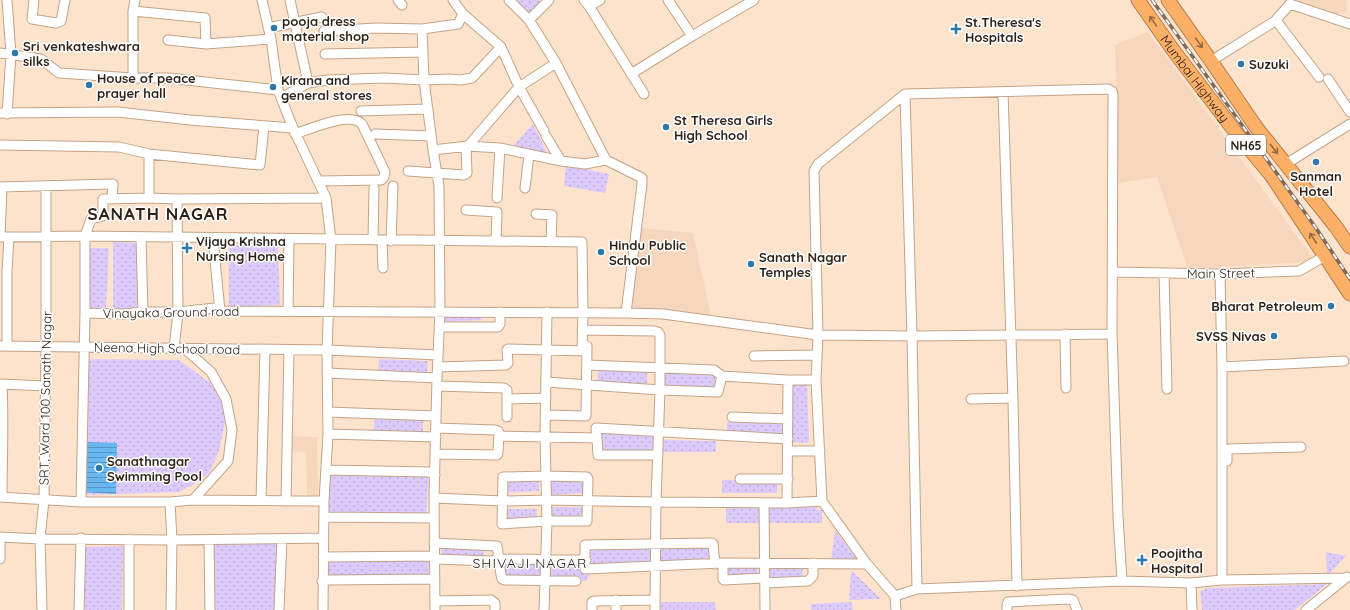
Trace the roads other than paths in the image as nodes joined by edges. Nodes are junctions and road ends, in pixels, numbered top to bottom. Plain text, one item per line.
1 (7, 0) edge
2 (34, 0) edge
3 (65, 0) edge
4 (135, 0) edge
5 (262, 0) edge
6 (290, 0) edge
7 (453, 0) edge
8 (508, 0) edge
9 (550, 0) edge
10 (600, 0) edge
11 (668, 0) edge
12 (754, 0) edge
13 (1138, 0) edge
14 (1168, 0) edge
15 (587, 3) edge
16 (133, 10) junction
17 (463, 14) junction
18 (322, 17) dead end
19 (528, 20) junction
20 (1275, 21) junction
21 (294, 22) junction
22 (1350, 24) edge
23 (268, 28) junction
24 (422, 29) junction
25 (324, 31) dead end
26 (692, 36) junction
27 (271, 39) junction
28 (168, 40) dead end
29 (206, 44) junction
30 (501, 47) junction
31 (423, 52) junction
32 (0, 53) edge
33 (11, 54) junction
34 (325, 54) dead end
35 (1211, 60) junction
36 (556, 63) junction
37 (631, 74) junction
38 (1319, 77) dead end
39 (133, 78) junction
40 (1328, 79) dead end
41 (424, 80) junction
42 (308, 83) junction
43 (520, 87) junction
44 (1003, 92) junction
45 (279, 94) junction
46 (644, 94) dead end
47 (905, 94) junction
48 (428, 109) junction
49 (361, 111) dead end
50 (1350, 112) edge
51 (3, 113) edge
52 (1350, 124) edge
53 (264, 126) junction
54 (1256, 126) junction
55 (294, 131) junction
56 (375, 134) dead end
57 (431, 136) junction
58 (1240, 138) junction
59 (0, 145) edge
60 (467, 146) junction
61 (500, 148) junction
62 (433, 150) junction
63 (149, 154) junction
64 (529, 155) junction
65 (606, 160) junction
66 (561, 161) junction
67 (1286, 164) junction
68 (408, 171) dead end
69 (437, 173) junction
70 (318, 181) junction
71 (46, 186) junction
72 (393, 186) dead end
73 (1, 187) edge
74 (374, 188) dead end
75 (525, 188) dead end
76 (112, 198) junction
77 (148, 198) junction
78 (326, 198) junction
79 (497, 198) dead end
80 (177, 199) junction
81 (466, 210) dead end
82 (536, 214) dead end
83 (86, 236) junction
84 (3, 237) edge
85 (46, 237) junction
86 (141, 238) junction
87 (178, 238) junction
88 (213, 239) junction
89 (289, 239) junction
90 (331, 240) junction
91 (382, 240) junction
92 (439, 241) junction
93 (496, 241) junction
94 (551, 242) junction
95 (1350, 247) edge
96 (1326, 256) junction
97 (383, 268) dead end
98 (4, 271) edge
99 (1113, 272) junction
100 (1164, 273) junction
101 (1220, 274) junction
102 (1350, 294) edge
103 (220, 310) junction
104 (288, 311) junction
105 (328, 311) junction
106 (440, 311) junction
107 (143, 312) junction
108 (178, 312) junction
109 (500, 312) junction
110 (547, 312) junction
111 (85, 313) junction
112 (583, 313) junction
113 (626, 313) junction
114 (4, 314) edge
115 (439, 327) junction
116 (585, 330) junction
117 (1065, 334) junction
118 (1112, 334) junction
119 (818, 335) junction
120 (1011, 335) junction
121 (912, 336) junction
122 (4, 346) edge
123 (46, 347) junction
124 (84, 347) junction
125 (174, 349) junction
126 (185, 349) junction
127 (264, 350) junction
128 (289, 350) junction
129 (327, 350) junction
130 (547, 351) junction
131 (584, 351) junction
132 (438, 355) junction
133 (754, 356) dead end
134 (817, 356) junction
135 (1344, 361) dead end
136 (587, 365) junction
137 (438, 367) junction
138 (660, 367) junction
139 (1222, 367) junction
140 (327, 373) junction
141 (722, 376) junction
142 (788, 380) junction
143 (816, 380) junction
144 (437, 382) junction
145 (546, 382) junction
146 (1, 384) edge
147 (586, 385) junction
148 (45, 386) junction
149 (1066, 388) dead end
150 (1167, 389) dead end
151 (660, 390) junction
152 (546, 398) junction
153 (1012, 398) junction
154 (507, 399) junction
155 (971, 399) dead end
156 (328, 412) junction
157 (546, 415) junction
158 (436, 416) junction
159 (507, 417) dead end
160 (732, 417) dead end
161 (788, 419) junction
162 (2, 420) edge
163 (660, 431) junction
164 (436, 432) junction
165 (328, 434) junction
166 (499, 436) junction
167 (545, 436) junction
168 (597, 438) junction
169 (788, 439) junction
170 (1301, 447) dead end
171 (788, 451) junction
172 (820, 451) junction
173 (436, 454) junction
174 (658, 455) junction
175 (1, 456) edge
176 (1225, 465) junction
177 (326, 470) junction
178 (435, 475) junction
179 (546, 476) junction
180 (740, 479) dead end
181 (788, 479) junction
182 (1, 497) edge
183 (434, 498) junction
184 (44, 500) junction
185 (193, 500) junction
186 (546, 500) junction
187 (261, 501) junction
188 (286, 501) junction
189 (324, 501) junction
190 (503, 501) junction
191 (587, 501) junction
192 (822, 501) junction
193 (80, 502) junction
194 (170, 502) junction
195 (656, 502) junction
196 (764, 503) junction
197 (787, 503) junction
198 (324, 517) junction
199 (434, 518) junction
200 (547, 522) junction
201 (0, 537) edge
202 (81, 538) junction
203 (323, 538) junction
204 (40, 539) junction
205 (129, 539) junction
206 (282, 539) junction
207 (172, 540) junction
208 (209, 540) junction
209 (434, 543) junction
210 (655, 544) junction
211 (323, 556) junction
212 (435, 558) junction
213 (0, 559) edge
214 (499, 559) junction
215 (546, 559) junction
216 (586, 560) junction
217 (764, 563) junction
218 (813, 563) junction
219 (719, 564) junction
220 (867, 564) junction
221 (655, 567) junction
222 (1348, 576) edge
223 (435, 579) junction
224 (765, 580) junction
225 (1222, 580) junction
226 (322, 581) junction
227 (546, 581) junction
228 (576, 581) dead end
229 (1122, 582) junction
230 (1191, 583) junction
231 (1017, 586) junction
232 (917, 589) junction
233 (895, 596) junction
234 (474, 600) junction
235 (616, 600) junction
236 (656, 600) junction
237 (435, 605) edge
238 (42, 610) edge
239 (79, 610) edge
240 (129, 610) edge
241 (171, 610) edge
242 (210, 610) edge
243 (279, 610) edge
244 (323, 610) edge
245 (474, 610) edge
246 (495, 610) edge
247 (544, 610) edge
248 (592, 610) edge
249 (616, 610) edge
250 (655, 610) edge
251 (765, 610) edge
252 (896, 610) edge
253 (1007, 610) edge
254 (1077, 610) edge
255 (1192, 610) edge
256 (1306, 610) edge

1 - 33 street
2 - 3 street
4 - 16 street
5 - 23 street
6 - 21 street
7 - 17 street
8 - 19 street
9 - 19 street
10 - 15 street
11 - 26 street
12 - 26 street
58 -> 13 highway, Mumbai Highway / NH65
14 -> 35 highway, Mumbai Highway / NH65
15 - 37 street
16 - 29 street
16 - 39 street
17 - 24 street
17 - 30 street
18 - 21 street
19 - 36 street
20 - 22 street
20 - 35 street
20 - 38 street
21 - 23 street
21 - 42 street
23 - 27 street
24 - 25 street
24 - 31 street
26 - 37 street
27 - 29 street
27 - 45 street
28 - 29 street
30 - 41 street
30 - 43 street
31 - 34 street
31 - 41 street
32 - 33 street
33 - 39 street
33 - 51 street
35 - 54 highway, Mumbai Highway / NH65
36 - 43 street
36 - 65 street
37 - 46 street
39 - 45 street
40 - 50 street
41 - 42 street
41 - 48 street
42 - 45 street
43 - 60 street
43 - 66 street
44 - 47 street
44 - 99 street
44 - 120 street
45 - 55 street
47 - 119 street
47 - 121 street
48 - 49 street
48 - 57 street
51 - 53 street
52 - 67 street
53 - 55 street
53 - 63 street
54 - 58 highway
54 -> 67 highway, Mumbai Highway / NH65
55 - 70 street
55 - 70 street
56 - 57 street
57 - 62 street
96 -> 58 highway, Mumbai Highway / NH65
59 - 63 street
60 - 61 street
60 - 62 street
60 - 69 street
61 - 64 street
61 - 79 street
62 - 69 street
63 - 77 street
64 - 66 street
64 - 75 street
65 - 66 street
65 - 113 street
67 - 95 highway, Mumbai Highway / NH65
68 - 69 street
69 - 92 street
70 - 78 street
71 - 73 street
71 - 76 street
71 - 85 street, SRT, Ward 100 Sanath Nagar
72 - 91 street
73 - 84 street
74 - 91 street
76 - 77 street
76 - 83 street
77 - 80 street
78 - 80 street
78 - 90 street
80 - 87 street
81 - 93 street
82 - 94 street
83 - 85 street
83 - 86 street
83 - 111 street
84 - 85 street
84 - 98 street
85 - 123 street, SRT, Ward 100 Sanath Nagar
86 - 87 street
86 - 107 street
87 - 88 street
87 - 108 street
88 - 89 street
88 - 103 street
89 - 90 street
89 - 104 street
90 - 91 street
90 - 105 street
91 - 92 street
91 - 97 street
92 - 93 street
92 - 106 street
93 - 94 street
94 - 112 street
96 - 101 street, Main Street
96 - 102 highway, Mumbai Highway / NH65
98 - 114 street
99 - 100 street, Main Street
99 - 118 street
100 - 101 street, Main Street
100 - 150 street
101 - 139 street
103 - 104 street, Vinayaka Ground road
103 - 108 street, Vinayaka Ground road
104 - 105 street, Vinayaka Ground road
105 - 106 street, Vinayaka Ground road
105 - 129 street
106 - 109 street, Vinayaka Ground road
106 - 115 street
107 - 108 street, Vinayaka Ground road
107 - 111 street, Vinayaka Ground road
108 - 125 street
109 - 110 street, Vinayaka Ground road
109 - 115 street
110 - 112 street, Vinayaka Ground road
110 - 130 street
111 - 124 street
112 - 113 street, Vinayaka Ground road
112 - 116 street
113 - 119 street, Vinayaka Ground road
114 - 122 street
115 - 132 street
116 - 131 street
116 - 138 street
117 - 118 street, Vinayaka Ground road
117 - 120 street, Vinayaka Ground road
117 - 149 street
118 - 229 street
119 - 121 street, Vinayaka Ground road
119 - 134 street
120 - 121 street, Vinayaka Ground road
120 - 153 street
121 - 232 street
122 - 123 street, Neena High School road
123 - 124 street, Neena High School road
123 - 148 street, SRT, Ward 100 Sanath Nagar
124 - 125 street, Neena High School road
124 - 193 street
125 - 126 street, Neena High School road
126 - 127 street, Neena High School road
126 - 185 street
127 - 128 street, Neena High School road
127 - 187 street
128 - 129 street, Neena High School road
128 - 188 street
129 - 132 street, Neena High School road
129 - 140 street
130 - 131 street
130 - 137 street
130 - 145 street
131 - 136 street
132 - 137 street
133 - 134 street
134 - 143 street
135 - 139 street
136 - 138 street
136 - 147 street
137 - 144 street
138 - 141 street
138 - 151 street
139 - 176 street
140 - 144 street
140 - 156 street
141 - 142 street
141 - 151 street
142 - 143 street
142 - 161 street
143 - 172 street
144 - 154 street
144 - 158 street
145 - 147 street
145 - 152 street
146 - 148 street
146 - 162 street
147 - 151 street
147 - 157 street
148 - 184 street, SRT, Ward 100 Sanath Nagar
151 - 163 street
152 - 154 street
152 - 157 street
153 - 155 street
153 - 231 street
154 - 159 street
156 - 158 street
156 - 165 street
157 - 167 street
158 - 164 street
160 - 161 street
161 - 169 street
162 - 175 street
163 - 168 street
163 - 169 street
163 - 174 street
164 - 165 street
164 - 166 street
164 - 173 street
165 - 177 street
166 - 167 street
166 - 173 street
167 - 168 street
167 - 179 street
168 - 174 street
169 - 171 street
170 - 176 street
171 - 172 street
171 - 181 street
172 - 192 street
173 - 178 street
174 - 195 street
175 - 182 street
176 - 225 street
177 - 178 street
177 - 189 street
178 - 183 street
179 - 186 street
179 - 190 street
179 - 191 street
180 - 181 street
181 - 197 street
182 - 184 street
183 - 190 street
183 - 199 street
184 - 193 street
184 - 204 street, SRT, Ward 100 Sanath Nagar
185 - 187 street
185 - 194 street
186 - 190 street
186 - 191 street
186 - 200 street
187 - 188 street
188 - 189 street
189 - 198 street
190 - 200 street
191 - 195 street
191 - 200 street
192 - 197 street
192 - 220 street
193 - 194 street
194 - 207 street
195 - 196 street
195 - 210 street
196 - 197 street
196 - 217 street
198 - 199 street
198 - 203 street
199 - 209 street
200 - 215 street
201 - 204 street
201 - 213 street
202 - 204 street
202 - 205 street
202 - 239 street
203 - 206 street
203 - 211 street
204 - 238 street, SRT, Ward 100 Sanath Nagar
205 - 207 street
205 - 240 street
206 - 208 street
206 - 243 street
207 - 208 street
207 - 241 street
208 - 242 street
209 - 212 street
209 - 214 street
210 - 216 street
210 - 219 street
210 - 221 street
211 - 212 street
211 - 226 street
212 - 214 street
212 - 223 street
214 - 215 street
214 - 227 street
215 - 216 street
215 - 227 street
216 - 221 street
217 - 218 street
217 - 219 street
217 - 224 street
218 - 220 street
218 - 224 street
219 - 221 street
219 - 224 street
220 - 233 street
221 - 236 street
222 - 225 street
222 - 256 street
223 - 226 street
223 - 237 street
224 - 251 street
225 - 230 street
226 - 244 street
227 - 228 street
227 - 247 street
229 - 230 street
229 - 231 street
230 - 255 street
231 - 232 street
232 - 233 street
233 - 252 street
234 - 237 street
234 - 245 street
234 - 246 street
235 - 236 street
235 - 248 street
235 - 249 street
236 - 250 street
253 - 254 street

